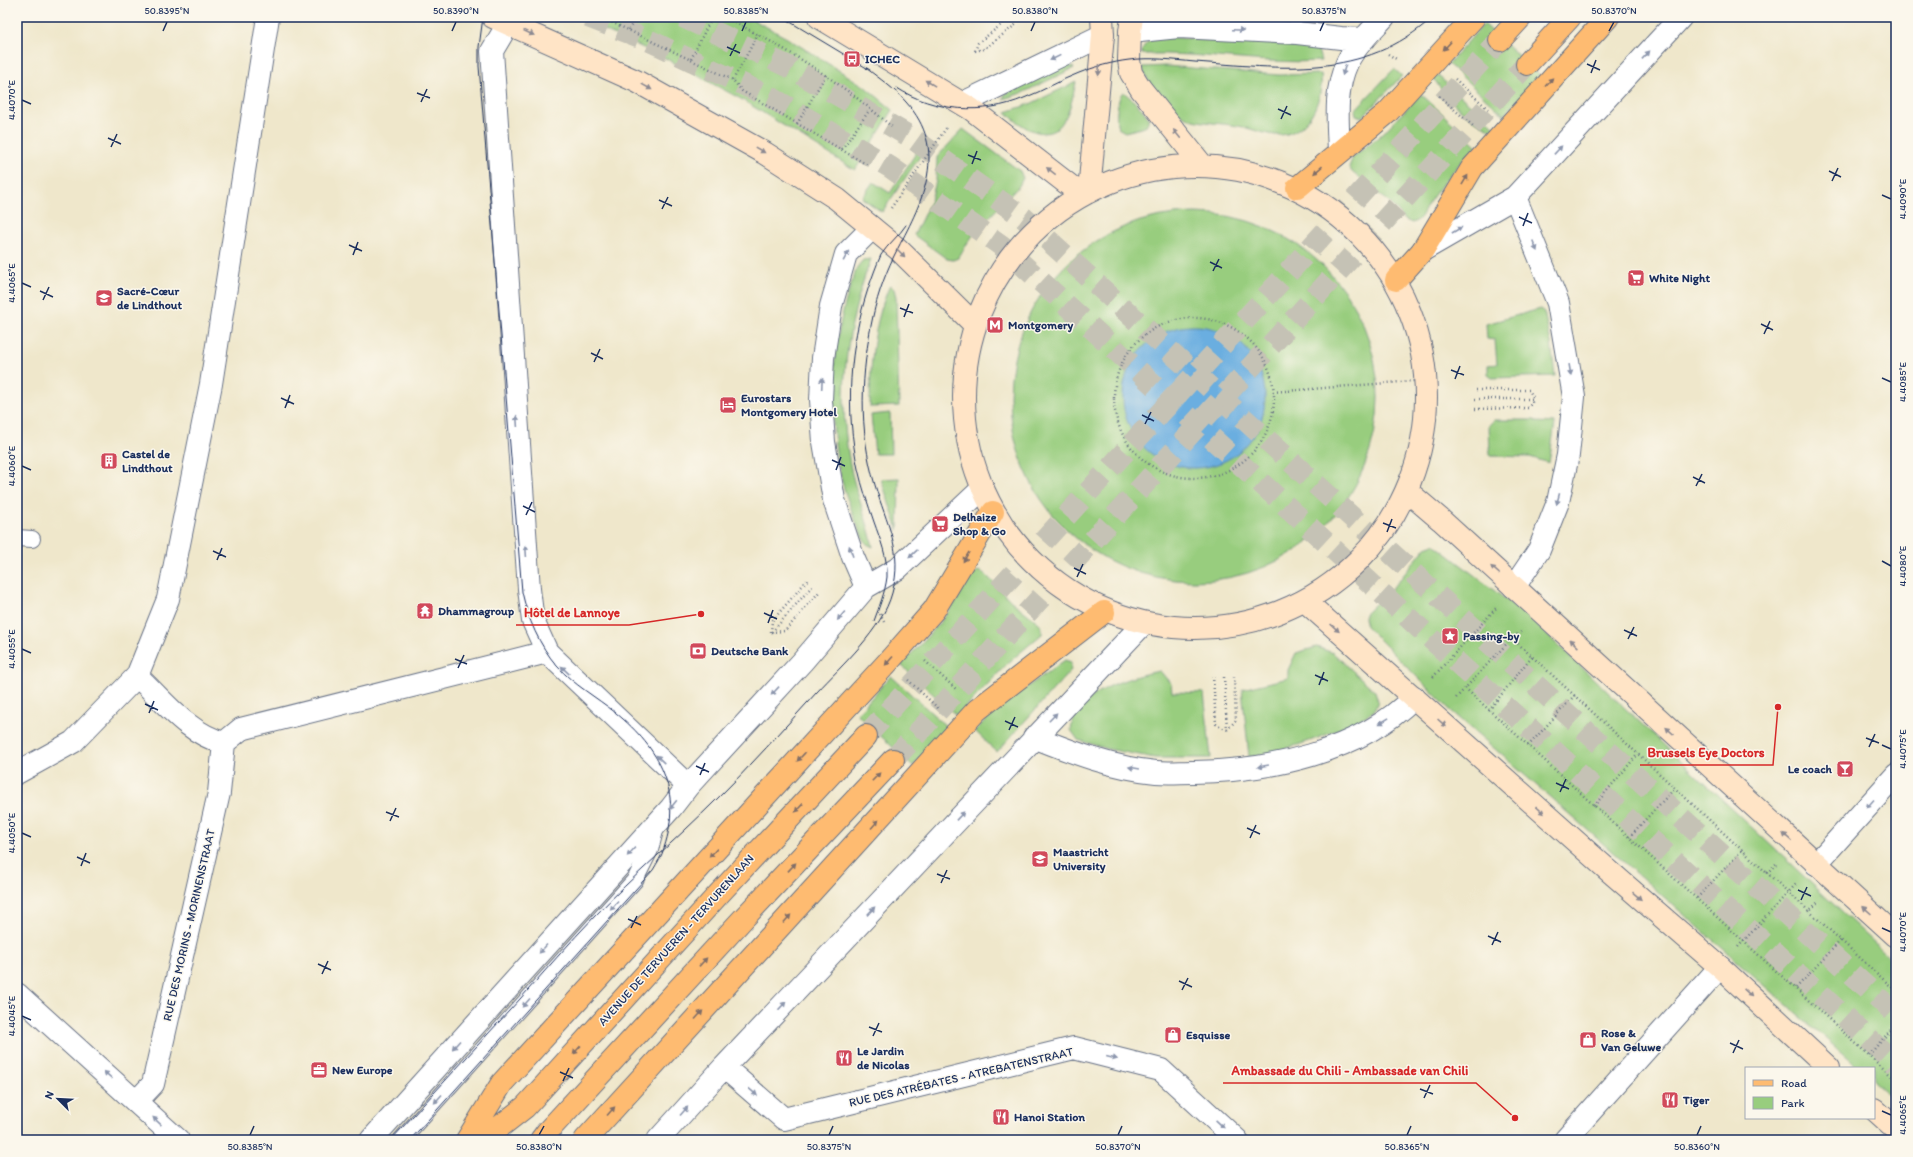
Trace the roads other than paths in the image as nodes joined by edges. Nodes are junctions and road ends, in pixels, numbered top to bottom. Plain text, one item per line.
1 (268, 17) edge
2 (819, 17) edge
3 (1384, 17) edge
4 (1474, 17) edge
5 (1521, 17) edge
6 (1570, 17) edge
7 (1608, 17) edge
8 (1681, 17) edge
9 (501, 20) edge
10 (1131, 24) edge
11 (1103, 26) edge
12 (1364, 39) junction
13 (1500, 40) tunnel mouth
14 (1527, 64) tunnel mouth
15 (963, 104) junction
16 (1339, 152) junction
17 (1202, 165) junction
18 (1297, 188) junction
19 (1086, 193) junction
20 (1515, 197) junction
21 (872, 228) junction
22 (1423, 250) junction
23 (1396, 280) junction
24 (974, 324) junction
25 (982, 489) junction
26 (1408, 492) junction
27 (993, 512) junction
28 (866, 587) junction
29 (1514, 587) junction
30 (1306, 602) junction
31 (1104, 612) junction
32 (1143, 624) junction
33 (547, 652) junction
34 (137, 676) junction
35 (1414, 697) junction
36 (866, 736) tunnel mouth
37 (1034, 737) junction
38 (224, 743) junction
39 (893, 760) tunnel mouth
40 (17, 774) edge
41 (1896, 775) edge
42 (688, 786) junction
43 (657, 824) junction
44 (1816, 864) junction
45 (1896, 936) edge
46 (1720, 967) junction
47 (17, 994) edge
48 (724, 1067) junction
49 (1828, 1067) edge
50 (137, 1101) junction
51 (1875, 1110) edge
52 (1896, 1129) edge
53 (178, 1140) edge
54 (371, 1140) edge
55 (401, 1140) edge
56 (467, 1140) edge
57 (483, 1140) edge
58 (542, 1140) edge
59 (585, 1140) edge
60 (658, 1140) edge
61 (1237, 1140) edge
62 (1565, 1140) edge

1 - 34 street
15 -> 2 main road
3 - 12 street
4 -> 16 main road
5 - 13 main road
6 - 14 main road
22 -> 7 main road
20 -> 8 street
9 -> 21 main road
33 -> 9 street
10 -> 12 street
17 -> 10 main road
11 -> 15 street
11 -> 19 main road
12 -> 16 street
19 -> 15 main road
16 -> 18 main road
17 - 18 main road
17 - 19 main road
18 - 23 main road
19 - 24 main road
22 -> 20 street
20 -> 29 street
21 -> 24 main road
28 -> 21 street
22 - 23 main road
23 - 26 main road
24 - 25 main road
25 - 27 main road
25 -> 28 street
29 -> 26 main road
26 - 30 main road
27 - 31 main road
27 -> 56 main road
28 -> 42 street
44 -> 29 main road
30 - 32 main road
30 -> 35 main road
31 - 32 main road
59 -> 31 main road
37 -> 32 street
33 - 38 street
42 -> 33 street
34 - 38 street
34 - 40 street
35 -> 37 street
35 -> 46 main road
36 -> 57 main road, AVENUE DE TERVUEREN - TERVURENLAAN
48 -> 37 street
38 - 50 street, RUE DES MORINS - MORINENSTRAAT
58 -> 39 main road
41 -> 44 street
42 -> 43 street
43 -> 54 street
43 -> 55 lane
45 -> 44 main road
46 -> 49 main road
46 - 62 street
50 -> 47 street
60 -> 48 street
48 -> 61 street, RUE DES ATRÉBATES - ATREBATENSTRAAT
53 -> 50 street
51 - 52 main road

